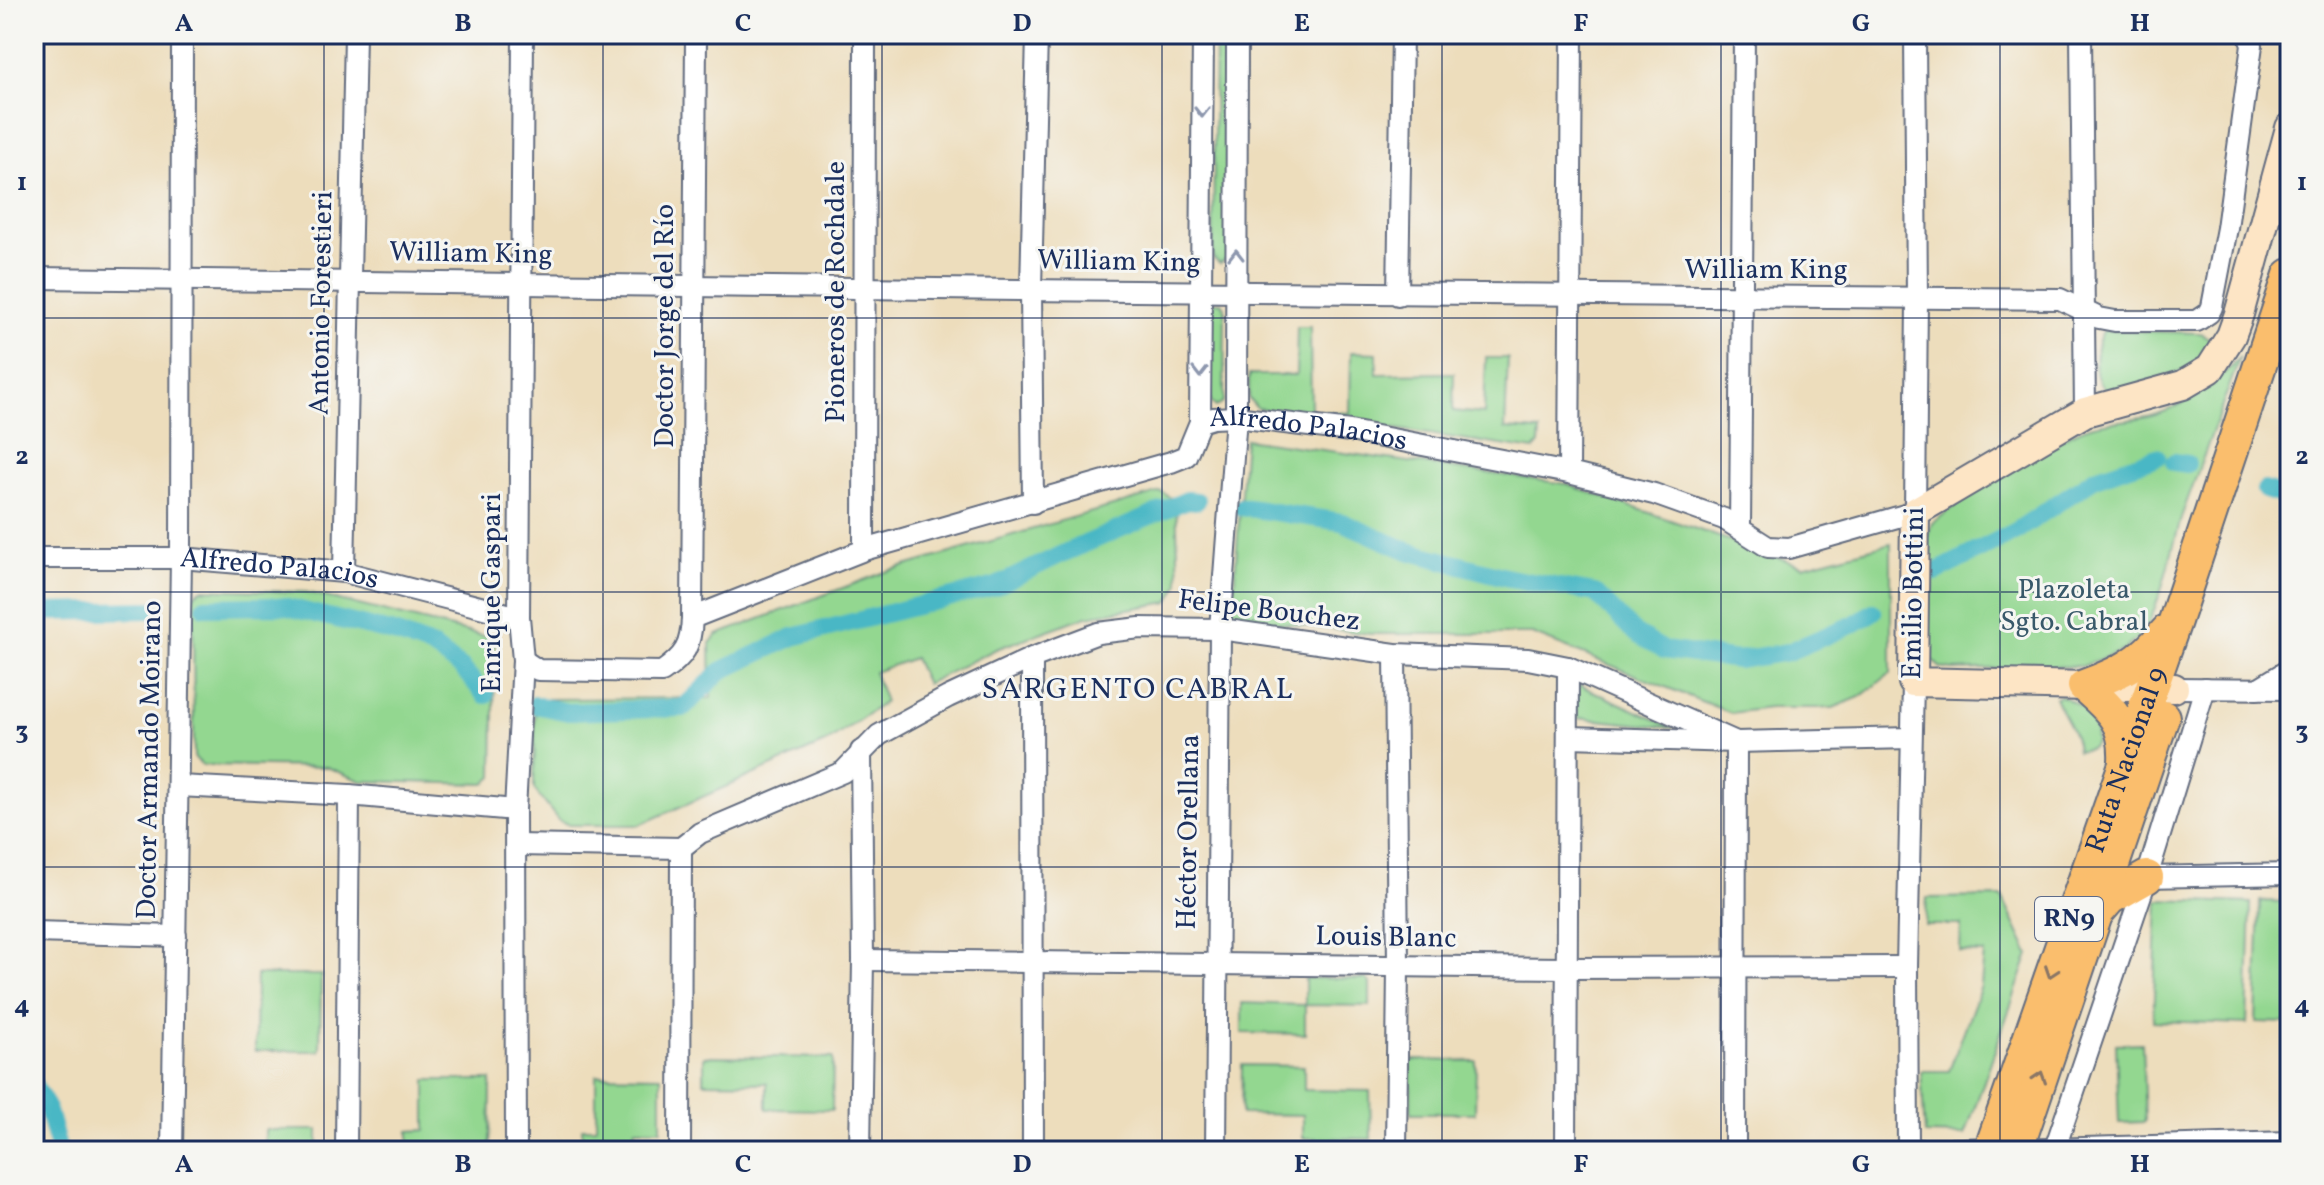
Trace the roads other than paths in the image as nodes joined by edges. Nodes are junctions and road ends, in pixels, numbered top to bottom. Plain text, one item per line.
1 (182, 34) edge
2 (355, 34) edge
3 (523, 34) edge
4 (696, 34) edge
5 (865, 34) edge
6 (1037, 34) edge
7 (1203, 34) edge
8 (1237, 34) edge
9 (1402, 34) edge
10 (1572, 34) edge
11 (1744, 34) edge
12 (1915, 34) edge
13 (2081, 34) edge
14 (2248, 34) edge
15 (2290, 128) edge
16 (2290, 275) edge
17 (34, 278) edge
18 (183, 280) junction
19 (351, 281) junction
20 (522, 283) junction
21 (693, 286) junction
22 (862, 286) junction
23 (1031, 289) junction
24 (1200, 291) junction
25 (1236, 292) junction
26 (1398, 295) junction
27 (1570, 297) junction
28 (1741, 298) junction
29 (1917, 299) junction
30 (2083, 311) junction
31 (2290, 347) edge
32 (2085, 412) junction
33 (1236, 417) junction
34 (1200, 422) junction
35 (1569, 473) junction
36 (1033, 503) junction
37 (1915, 512) junction
38 (1740, 528) junction
39 (864, 550) junction
40 (34, 558) edge
41 (181, 558) junction
42 (344, 572) junction
43 (519, 617) junction
44 (692, 618) junction
45 (2175, 621) junction
46 (1220, 629) junction
47 (1395, 654) junction
48 (1032, 658) junction
49 (523, 660) junction
50 (1568, 667) junction
51 (2290, 669) edge
52 (1913, 682) junction
53 (2084, 686) junction
54 (2177, 688) junction
55 (2257, 689) junction
56 (2290, 689) edge
57 (1569, 737) junction
58 (1911, 738) junction
59 (1736, 742) junction
60 (861, 751) junction
61 (2125, 761) junction
62 (179, 786) junction
63 (349, 795) junction
64 (515, 810) junction
65 (517, 845) junction
66 (681, 848) junction
67 (2290, 874) edge
68 (2147, 877) junction
69 (2097, 913) junction
70 (34, 932) edge
71 (176, 936) junction
72 (863, 960) junction
73 (1033, 962) junction
74 (1215, 964) junction
75 (1398, 966) junction
76 (1907, 967) junction
77 (1567, 968) junction
78 (1736, 968) junction
79 (2290, 1142) edge
80 (2003, 1150) edge
81 (2054, 1150) edge
82 (172, 1151) edge
83 (346, 1151) edge
84 (516, 1151) edge
85 (680, 1151) edge
86 (860, 1151) edge
87 (1033, 1151) edge
88 (1216, 1151) edge
89 (1396, 1151) edge
90 (1566, 1151) edge
91 (1735, 1151) edge
92 (1908, 1151) edge

1 - 18 street, Doctor Armando Moirano
2 - 19 street, Antonio Forestieri
3 - 20 street, Enrique Gaspari
4 - 21 street, Doctor Jorge del Río
5 - 22 street, Pioneros de Rochdale
6 - 23 street
7 -> 24 street
25 -> 8 street, Héctor Orellana
9 - 26 street
10 - 27 street
11 - 28 street
12 - 29 street, Emilio Bottini
13 - 30 street
14 - 30 street, William King
15 - 32 street, Alfredo Palacios
16 - 45 main road, Ruta Nacional 9 / RN9
17 - 18 street, William King
18 - 19 street, William King
18 - 41 street, Doctor Armando Moirano
19 - 20 street, William King
19 - 42 street, Antonio Forestieri
20 - 21 street, William King
20 - 43 street, Enrique Gaspari
21 - 22 street, William King
21 - 44 street, Doctor Jorge del Río
22 - 23 street, William King
22 - 39 street, Pioneros de Rochdale
23 - 24 street, William King
23 - 36 street
24 - 25 street, William King
24 -> 34 street
25 - 26 street, William King
25 - 33 street, Héctor Orellana
26 - 27 street, William King
27 - 28 street, William King
27 - 35 street
28 - 29 street, William King
28 - 38 street
29 - 30 street, William King
29 - 37 street, Emilio Bottini
30 - 32 street
31 - 54 main road, Ruta Nacional 9 / RN9
32 - 37 street, Alfredo Palacios
33 - 34 street, Alfredo Palacios
33 - 35 street, Alfredo Palacios
33 - 46 street, Héctor Orellana
34 - 36 street, Alfredo Palacios
35 - 38 street, Alfredo Palacios
36 - 39 street, Alfredo Palacios
37 - 38 street, Alfredo Palacios
37 - 52 street, Emilio Bottini
39 - 44 street, Alfredo Palacios
40 - 41 street, Alfredo Palacios
41 - 42 street, Alfredo Palacios
41 - 62 street, Doctor Armando Moirano
42 - 43 street, Alfredo Palacios
43 - 49 street, Enrique Gaspari
44 - 49 street
45 - 53 main road
45 - 54 main road, Ruta Nacional 9 / RN9
46 - 47 street, Felipe Bouchez
46 - 48 street, Felipe Bouchez
46 - 74 street, Héctor Orellana
47 - 50 street, Felipe Bouchez
47 - 75 street
48 - 60 street, Felipe Bouchez
48 - 73 street
49 - 64 street, Enrique Gaspari
50 - 57 street
50 - 59 street, Felipe Bouchez
51 - 55 street
52 - 53 street
52 - 58 street, Emilio Bottini
53 - 54 street
53 - 61 main road
54 - 55 street
54 - 61 main road, Ruta Nacional 9 / RN9
54 - 68 street
54 - 69 main road, Ruta Nacional 9 / RN9
55 - 56 street
57 - 59 street
57 - 77 street
58 - 59 street, Felipe Bouchez
58 - 76 street, Emilio Bottini
59 - 78 street
60 - 66 street, Felipe Bouchez
60 - 72 street
61 -> 80 main road, Ruta Nacional 9 / RN9
62 - 63 street
62 - 71 street, Doctor Armando Moirano
63 - 64 street
63 - 83 street
64 - 65 street, Enrique Gaspari
65 - 66 street
65 - 84 street, Enrique Gaspari
66 - 85 street
67 - 68 street
68 - 69 main road
68 - 81 street
80 -> 69 main road, Ruta Nacional 9 / RN9
70 - 71 street
71 - 82 street, Doctor Armando Moirano
72 - 73 street, Louis Blanc
72 - 86 street
73 - 74 street, Louis Blanc
73 - 87 street
74 - 75 street, Louis Blanc
74 - 88 street, Héctor Orellana
75 - 77 street, Louis Blanc
75 - 89 street
76 - 78 street, Louis Blanc
76 - 92 street, Emilio Bottini
77 - 78 street, Louis Blanc
77 - 90 street
78 - 91 street
79 - 81 street
80 - 81 street
80 - 92 street

